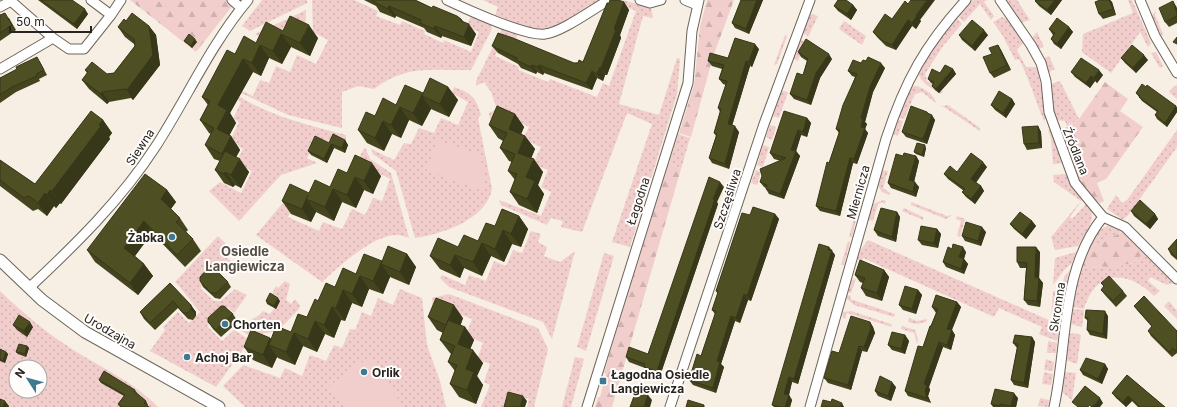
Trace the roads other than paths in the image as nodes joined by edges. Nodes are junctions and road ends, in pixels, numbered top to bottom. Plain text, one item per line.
1 (91, 0) edge
2 (121, 0) edge
3 (232, 0) edge
4 (248, 0) edge
5 (447, 0) edge
6 (609, 0) edge
7 (640, 0) edge
8 (661, 0) edge
9 (685, 0) edge
10 (810, 0) edge
11 (966, 0) edge
12 (1000, 0) edge
13 (1140, 0) edge
14 (698, 2) edge
15 (0, 7) edge
16 (241, 8) junction
17 (111, 15) junction
18 (53, 38) junction
19 (0, 69) edge
20 (1177, 73) edge
21 (1103, 217) junction
22 (0, 260) edge
23 (1177, 279) edge
24 (29, 288) junction
25 (219, 407) edge
26 (587, 407) edge
27 (670, 407) edge
28 (810, 407) edge
29 (1054, 407) edge

1 - 17 street
2 - 17 street
3 - 16 street
4 - 16 street, Siewna
5 - 6 street
7 - 8 street
9 - 14 street
10 - 27 street, Szczęśliwa
11 - 28 street, Miernicza
12 - 21 street, Źródlana
13 - 20 street
14 - 26 street, Łagodna
15 - 18 street
16 - 24 street, Siewna
17 - 18 street
18 - 19 street
21 - 23 street, Źródlana
21 - 29 street, Skromna
22 - 24 street, Urodzajna
24 - 25 street, Urodzajna

